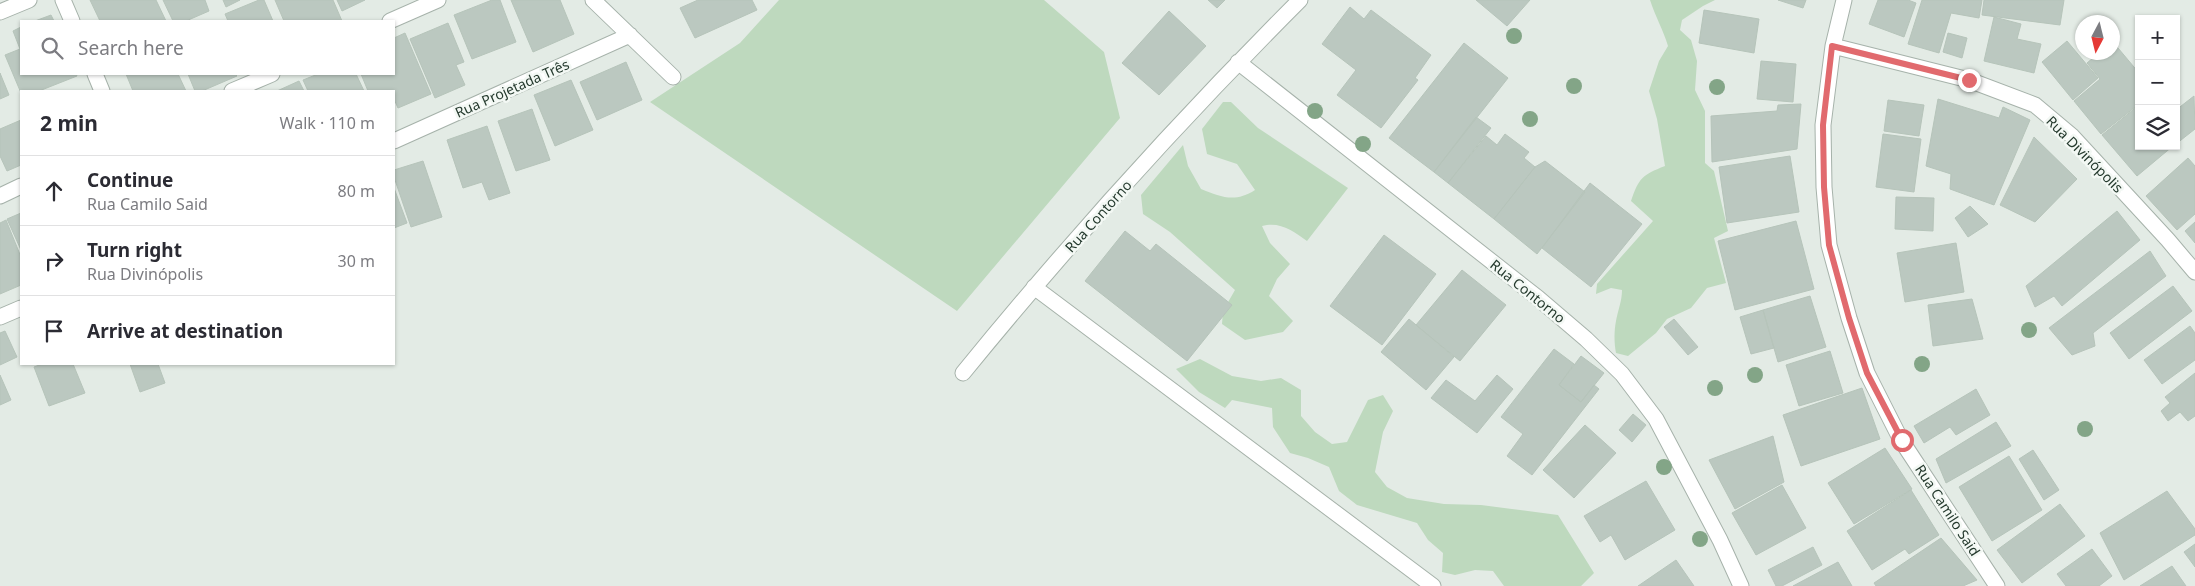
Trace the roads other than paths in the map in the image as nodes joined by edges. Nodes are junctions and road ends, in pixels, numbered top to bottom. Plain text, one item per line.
1 (29, 0) edge
2 (63, 0) edge
3 (438, 0) edge
4 (593, 0) edge
5 (1300, 0) edge
6 (1844, 0) edge
7 (0, 12) edge
8 (72, 20) edge
9 (392, 20) edge
10 (630, 35) junction
11 (1832, 46) junction
12 (1238, 62) junction
13 (95, 75) edge
14 (270, 75) edge
15 (673, 77) dead end
16 (102, 90) edge
17 (234, 90) edge
18 (395, 141) edge
19 (20, 186) edge
20 (0, 196) edge
21 (2195, 272) edge
22 (1034, 287) junction
23 (20, 308) edge
24 (0, 317) edge
25 (963, 373) dead end
26 (1433, 586) edge
27 (1741, 586) edge
28 (1997, 586) edge

1 - 7 street
2 - 8 street
3 - 9 street
4 - 10 street
5 - 12 street, Rua Contorno
6 - 11 street, Rua Camilo Said
10 - 15 street
10 - 18 street, Rua Projetada Três
11 - 21 street, Rua Divinópolis
11 - 28 street, Rua Camilo Said
12 - 22 street, Rua Contorno
12 - 27 street, Rua Contorno
13 - 16 street
14 - 17 street
19 - 20 street
22 - 25 street, Rua Contorno
22 - 26 street
23 - 24 street

